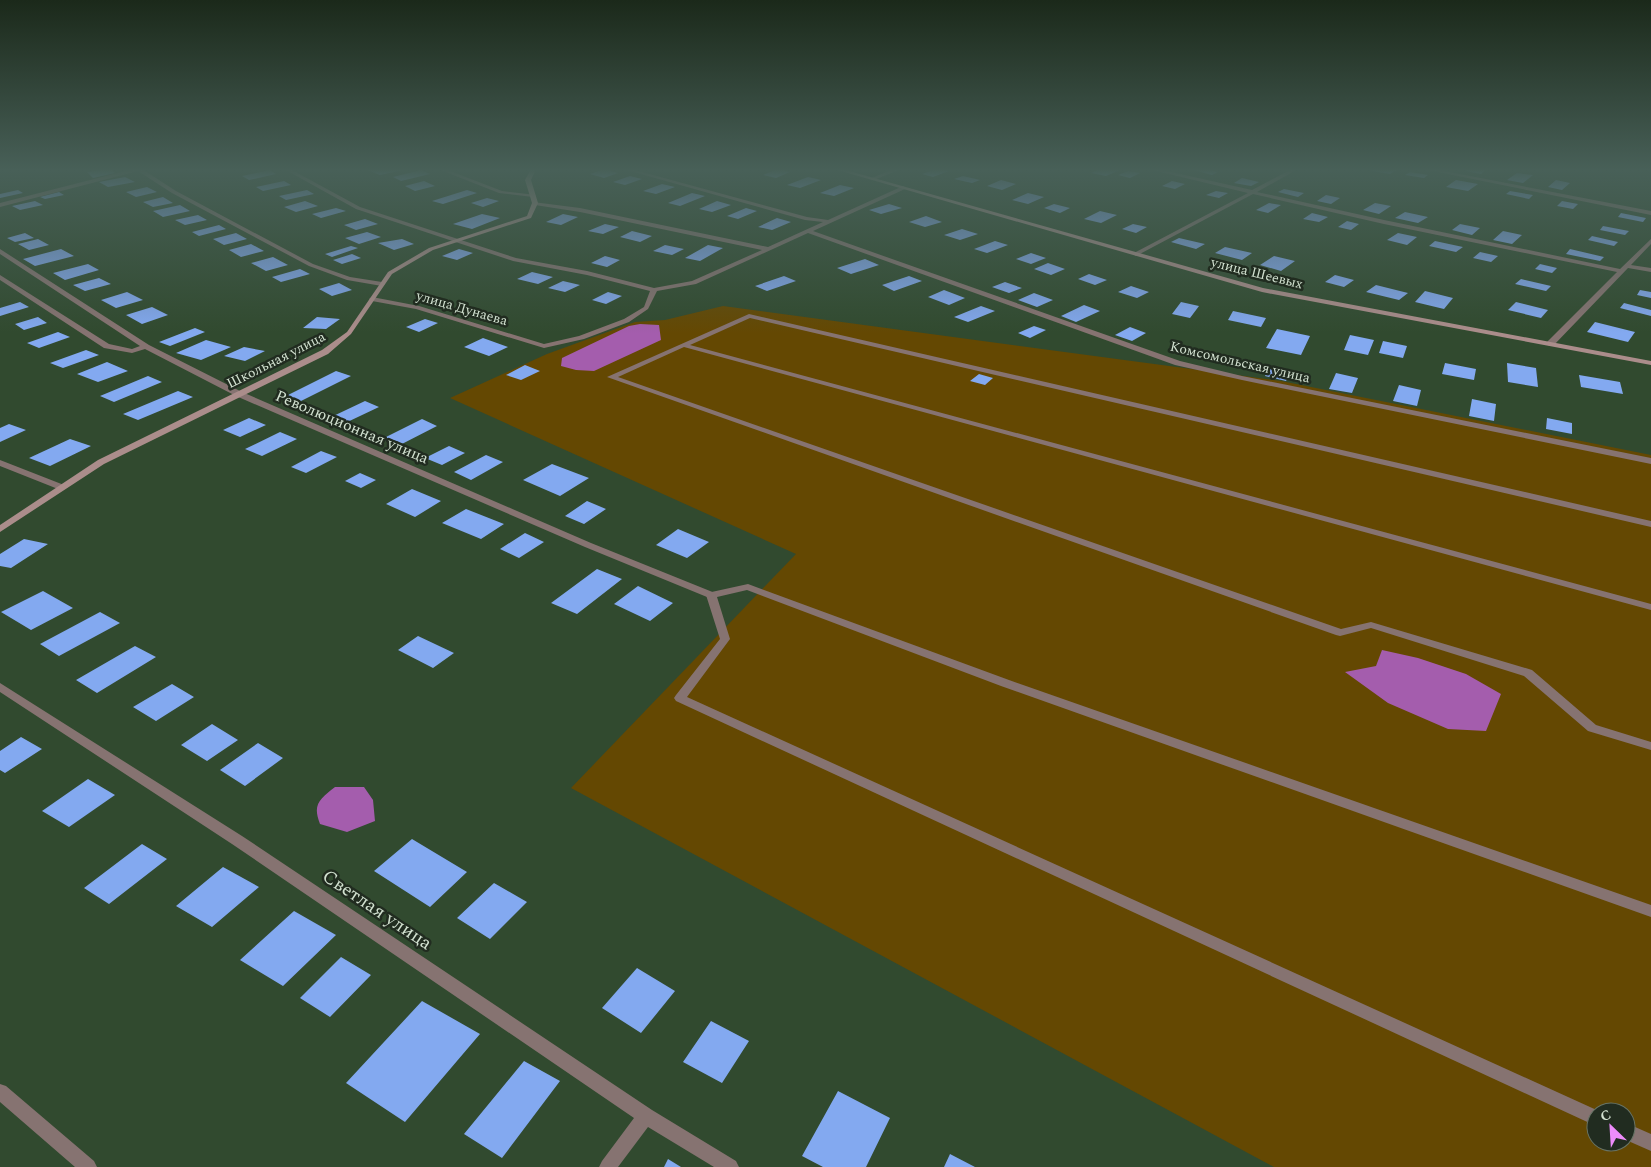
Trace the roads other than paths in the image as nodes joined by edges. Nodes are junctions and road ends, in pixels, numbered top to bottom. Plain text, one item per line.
1 (233, 223) edge
2 (407, 223) edge
3 (509, 223) edge
4 (645, 223) edge
5 (824, 223) edge
6 (1028, 223) edge
7 (1194, 223) edge
8 (1402, 223) edge
9 (808, 231) junction
10 (459, 240) junction
11 (1651, 241) edge
12 (767, 249) junction
13 (0, 251) edge
14 (1136, 254) junction
15 (1624, 268) junction
16 (1651, 270) edge
17 (0, 277) edge
18 (382, 284) junction
19 (654, 290) junction
20 (372, 299) junction
21 (1550, 344) junction
22 (684, 345) junction
23 (146, 347) junction
24 (1651, 363) edge
25 (239, 394) junction
26 (1651, 461) edge
27 (0, 463) edge
28 (61, 488) junction
29 (1651, 524) edge
30 (0, 529) edge
31 (711, 595) junction
32 (1651, 606) edge
33 (0, 687) edge
34 (1651, 746) edge
35 (1651, 911) edge
36 (0, 1092) edge
37 (1586, 1113) edge
38 (646, 1116) junction
39 (1636, 1136) edge
40 (1651, 1143) edge
41 (88, 1167) edge
42 (608, 1167) edge
43 (730, 1167) edge

1 - 18 street
2 - 10 street
3 - 10 main road, Школьная улица
4 - 12 street
5 - 9 street
6 - 14 main road, улица Шеевых
7 - 14 street
8 - 15 street
9 - 12 street
9 - 26 street, Комсомольская улица
10 - 18 main road, Школьная улица
10 - 19 street
11 - 15 street
12 - 19 street
13 - 23 street, Революционная улица
14 - 21 main road, улица Шеевых
15 - 16 street
15 - 21 street
17 - 23 street
18 - 20 main road, Школьная улица
19 - 20 street, улица Дунаева
20 - 25 main road, Школьная улица
21 - 24 main road, улица Шеевых
22 - 29 street
22 - 32 street
22 - 34 street
23 - 25 street, Революционная улица
25 - 28 main road, Школьная улица
25 - 31 street, Революционная улица
27 - 28 street
28 - 30 main road, Школьная улица
31 - 35 street
31 - 37 street
33 - 38 street, Светлая улица
36 - 41 street
38 - 42 street
38 - 43 street, Светлая улица
39 - 40 street

